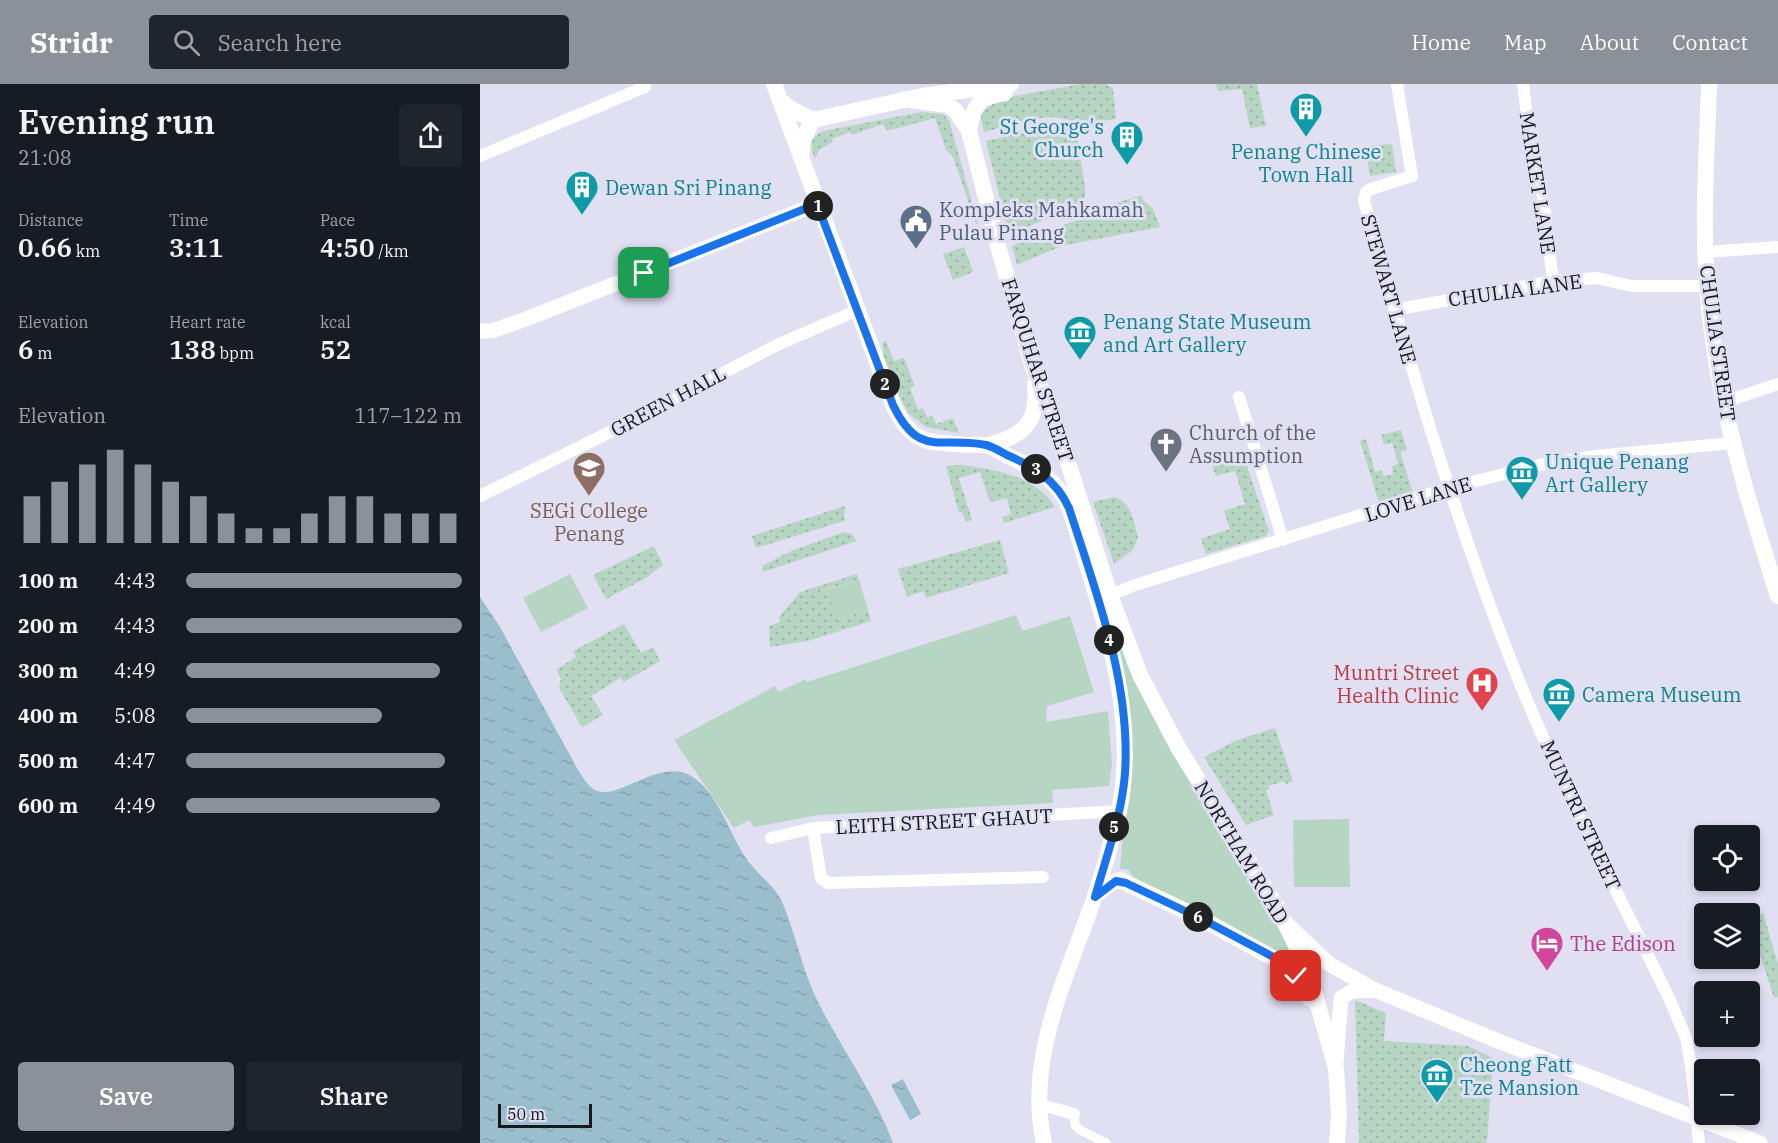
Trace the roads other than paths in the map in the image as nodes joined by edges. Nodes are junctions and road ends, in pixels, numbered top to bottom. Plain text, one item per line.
1 (1011, 84) edge
2 (1020, 84) edge
3 (1397, 84) edge
4 (1523, 84) edge
5 (1709, 84) edge
6 (645, 87) dead end
7 (776, 91) edge
8 (904, 99) junction
9 (813, 120) junction
10 (969, 131) junction
11 (480, 156) edge
12 (801, 159) junction
13 (817, 204) junction
14 (1778, 247) edge
15 (1705, 252) junction
16 (1553, 281) junction
17 (1707, 286) junction
18 (858, 310) junction
19 (1395, 310) junction
20 (480, 331) edge
21 (1033, 368) junction
22 (1778, 384) edge
23 (1239, 397) dead end
24 (1724, 402) junction
25 (1733, 443) junction
26 (988, 445) junction
27 (1448, 488) junction
28 (480, 496) edge
29 (1283, 540) junction
30 (1110, 595) junction
31 (1778, 596) edge
32 (1140, 675) joint
33 (1119, 811) junction
34 (813, 828) junction
35 (771, 838) dead end
36 (1043, 876) dead end
37 (1095, 897) junction
38 (1287, 924) junction
39 (1375, 990) junction
40 (1322, 1018) junction
41 (1336, 1068) junction
42 (1694, 1092) edge
43 (1038, 1104) junction
44 (1074, 1114) joint
45 (1694, 1117) edge
46 (1698, 1125) edge
47 (1714, 1125) edge
48 (1044, 1143) edge
49 (1106, 1143) edge
50 (1337, 1143) edge
51 (1700, 1143) edge
52 (1760, 1143) edge

1 - 8 main road
2 - 10 main road
3 - 19 street, STEWART LANE
4 - 16 street, MARKET LANE
5 - 15 main road, CHULIA STREET
6 - 11 street
7 - 9 main road
7 - 12 main road
8 - 9 main road
8 - 10 main road, FARQUHAR STREET
9 - 12 main road
10 - 21 main road, FARQUHAR STREET
12 - 13 main road
13 - 18 main road
13 - 20 street
14 - 15 street
15 - 17 main road, CHULIA STREET
16 - 17 street, CHULIA LANE
16 - 19 street, CHULIA LANE
17 - 24 main road, CHULIA STREET
18 - 26 main road
18 - 28 street, GREEN HALL
19 - 27 street, STEWART LANE
21 - 26 main road
21 - 30 main road, FARQUHAR STREET
22 - 24 street
23 - 29 street
24 - 25 main road, CHULIA STREET
25 - 27 street, LOVE LANE
25 - 31 main road, CHULIA STREET
26 - 33 main road
27 - 29 street, LOVE LANE
27 - 42 street, MUNTRI STREET
29 - 30 street, LOVE LANE
30 - 32 main road, FARQUHAR STREET
32 - 38 main road, NORTHAM ROAD
33 - 34 street, LEITH STREET GHAUT
33 - 37 main road
34 - 35 street, LEITH STREET GHAUT
34 - 36 street
37 - 40 main road
37 - 43 main road
38 - 39 street
38 - 40 main road, NORTHAM ROAD
39 - 41 street
39 - 45 street
40 - 41 main road, NORTHAM ROAD
41 - 50 main road, NORTHAM ROAD
43 - 44 street
43 - 48 main road
44 - 49 street
46 - 51 street, MUNTRI STREET
47 - 52 street

